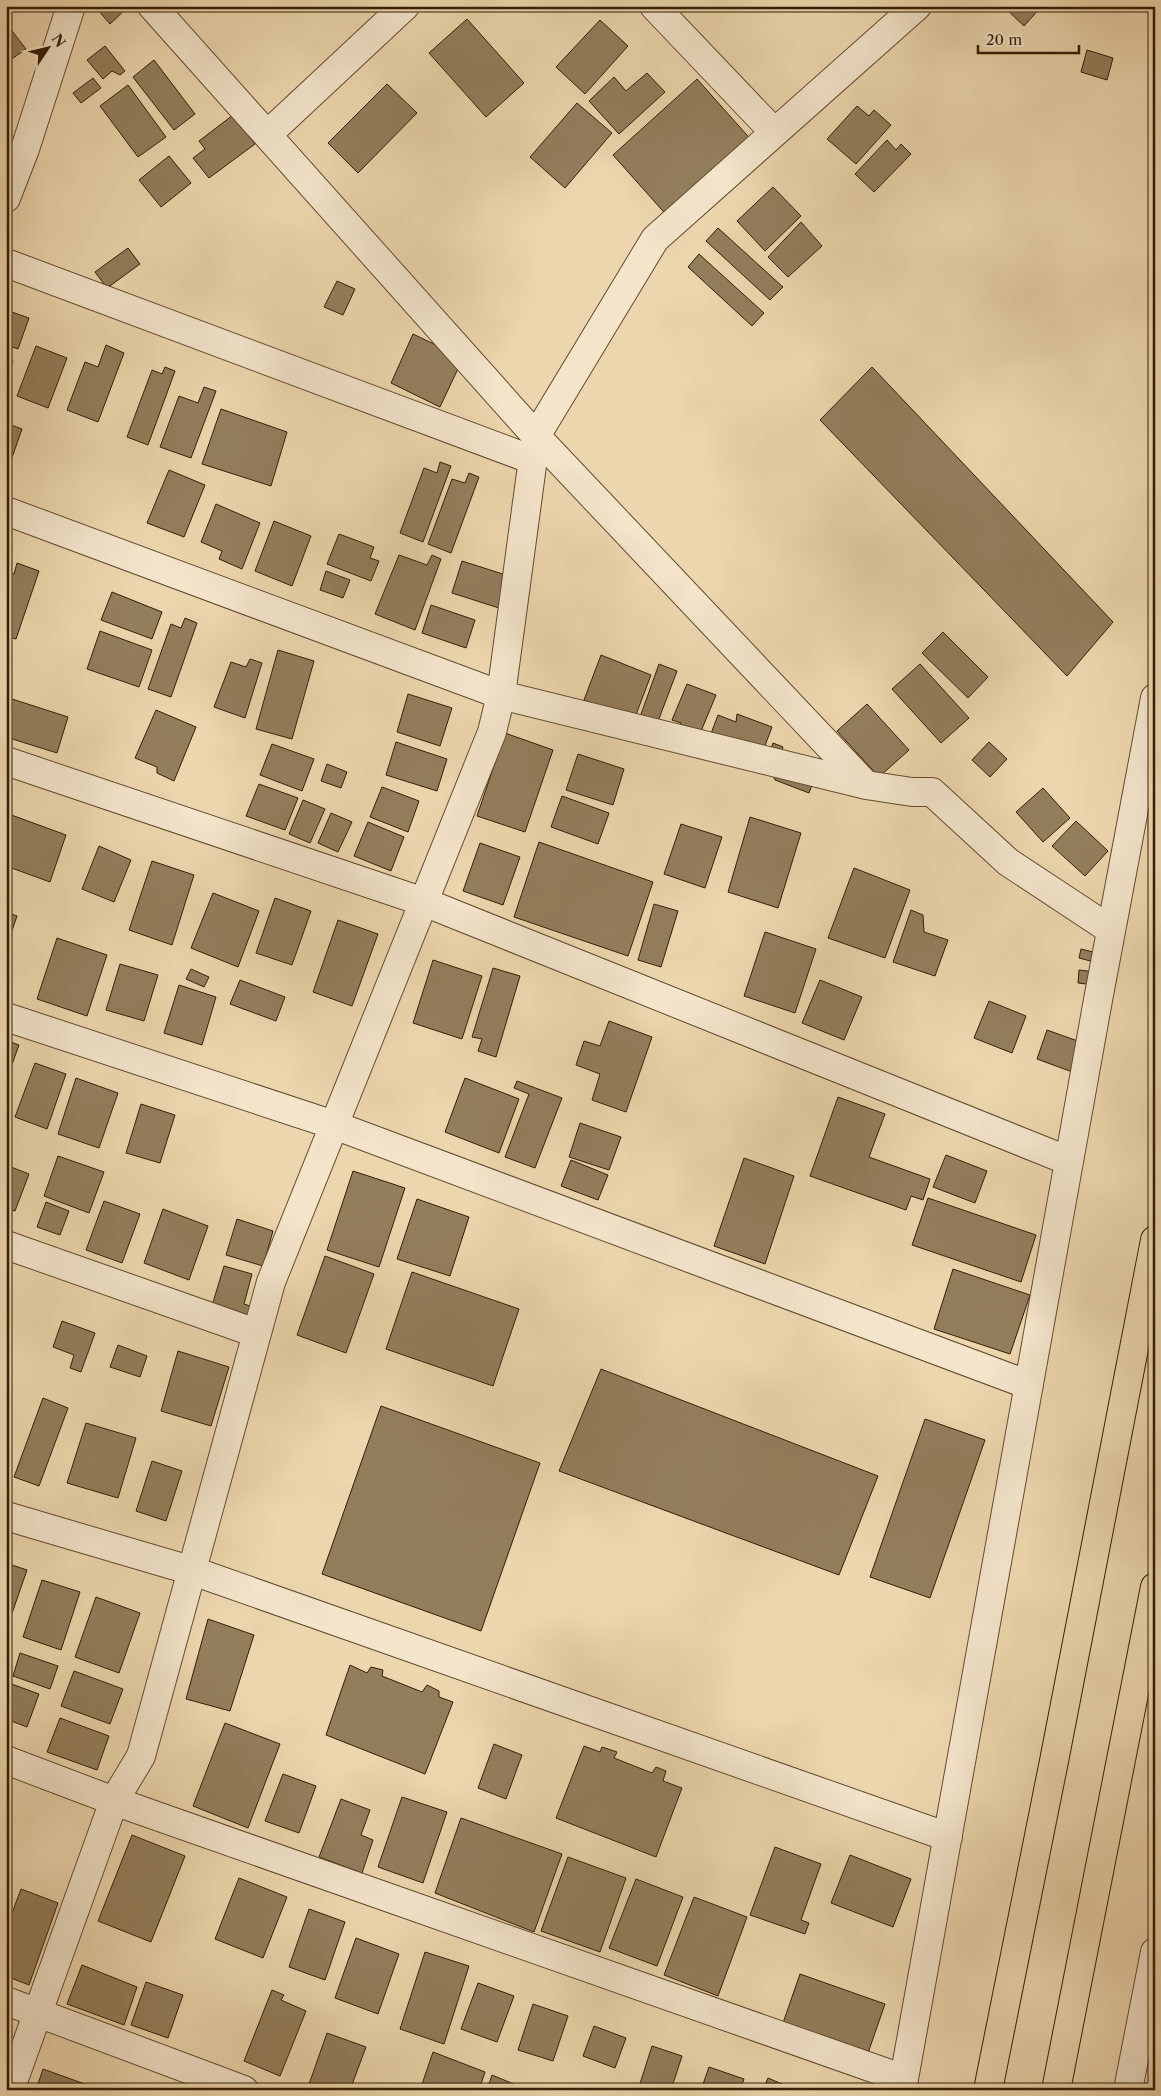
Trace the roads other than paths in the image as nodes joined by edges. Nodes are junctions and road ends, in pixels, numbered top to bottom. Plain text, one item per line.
1 (71, 6) edge
2 (152, 6) edge
3 (405, 6) edge
4 (654, 6) edge
5 (917, 6) edge
6 (774, 132) junction
7 (268, 134) junction
8 (6, 198) edge
9 (6, 263) edge
10 (534, 448) junction
11 (6, 511) edge
12 (501, 695) junction
13 (1155, 698) edge
14 (6, 761) edge
15 (866, 785) junction
16 (424, 902) junction
17 (1111, 930) junction
18 (6, 1017) edge
19 (334, 1125) junction
20 (1069, 1161) junction
21 (1155, 1240) edge
22 (6, 1245) edge
23 (256, 1333) junction
24 (1029, 1384) junction
25 (6, 1516) edge
26 (193, 1571) junction
27 (1155, 1587) edge
28 (6, 1760) edge
29 (114, 1801) junction
30 (948, 1838) junction
31 (1155, 1952) edge
32 (6, 2001) edge
33 (39, 2012) junction
34 (903, 2084) edge
35 (10, 2090) edge
36 (244, 2090) edge
37 (988, 2090) edge
38 (1056, 2090) edge
39 (1128, 2090) edge

1 - 8 street
2 - 7 street
3 - 7 street
4 - 6 street
5 - 6 street
6 - 10 street
7 - 10 street
9 - 10 street
10 - 12 street
10 - 15 street
11 - 12 street
12 - 15 street
12 - 16 street
13 - 17 street
14 - 16 street
15 - 17 street
16 - 19 street
16 - 20 street
17 - 20 street
18 - 19 street
19 - 23 street
19 - 24 street
20 - 24 street
21 - 37 highway
22 - 23 street
23 - 26 street
24 - 30 street
25 - 26 street
26 - 29 street
26 - 30 street
27 - 38 highway
28 - 29 street
29 - 33 street
29 - 34 street
30 - 34 street
31 - 39 street
32 - 33 street
33 - 35 street
33 - 36 street

